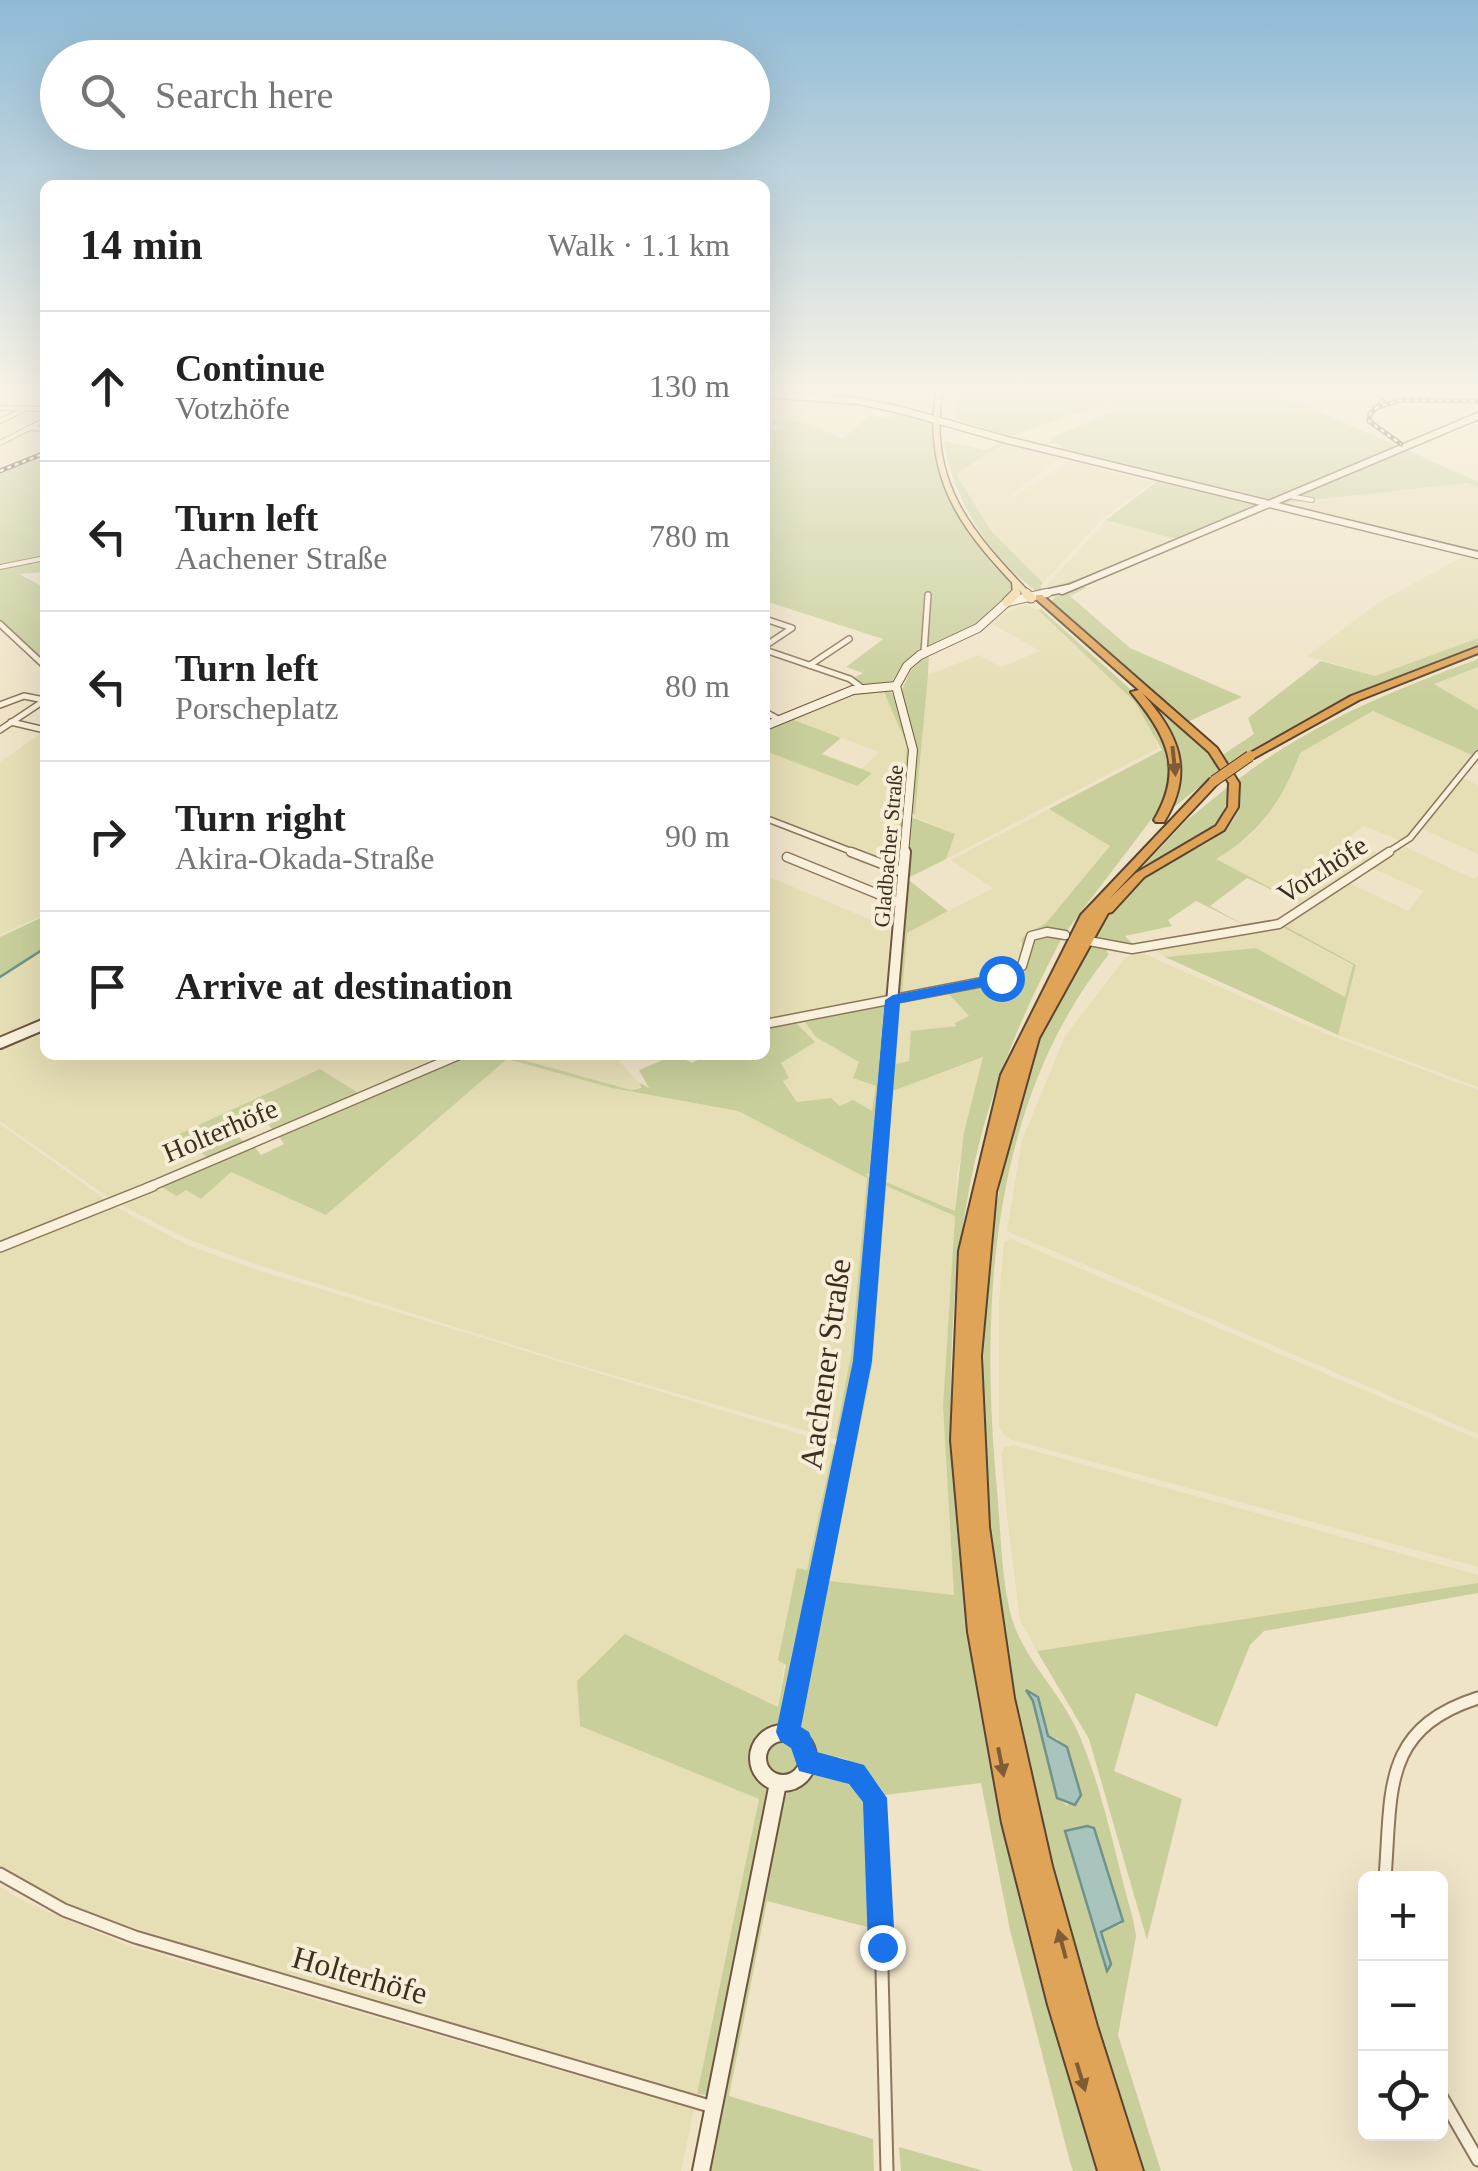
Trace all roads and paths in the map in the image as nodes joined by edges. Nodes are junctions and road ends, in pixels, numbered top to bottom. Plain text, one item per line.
1 (949, 494) edge
2 (957, 494) edge
3 (1228, 494) edge
4 (1293, 494) edge
5 (1289, 496) junction
6 (1312, 500) dead end
7 (1269, 505) junction
8 (1478, 555) edge
9 (40, 559) edge
10 (0, 567) edge
11 (1015, 582) junction
12 (1068, 588) junction
13 (1056, 593) junction
14 (928, 594) dead end
15 (1034, 596) junction
16 (1007, 602) junction
17 (1052, 609) junction
18 (995, 612) junction
19 (770, 620) edge
20 (1, 626) edge
21 (849, 638) dead end
22 (770, 644) edge
23 (770, 650) edge
24 (924, 652) junction
25 (1478, 653) edge
26 (40, 661) edge
27 (810, 665) junction
28 (896, 686) junction
29 (862, 688) junction
30 (40, 699) edge
31 (40, 703) edge
32 (0, 705) edge
33 (770, 715) edge
34 (780, 720) junction
35 (11, 722) junction
36 (770, 724) edge
37 (40, 729) edge
38 (0, 730) edge
39 (1478, 754) edge
40 (1217, 784) junction
41 (770, 820) edge
42 (787, 857) dead end
43 (1123, 867) junction
44 (903, 872) junction
45 (900, 903) junction
46 (1065, 935) dead end
47 (1087, 938) junction
48 (893, 998) junction
49 (770, 1023) edge
50 (40, 1026) edge
51 (0, 1043) edge
52 (447, 1060) edge
53 (0, 1247) edge
54 (1478, 1698) edge
55 (788, 1732) junction
56 (808, 1762) junction
57 (778, 1783) junction
58 (1386, 1871) edge
59 (0, 1874) edge
60 (713, 2107) junction
61 (1448, 2108) edge
62 (1478, 2160) edge
63 (701, 2171) edge
64 (888, 2171) edge
65 (1110, 2171) edge
66 (1131, 2171) edge

1 - 11 main road
2 - 15 main road
3 - 7 main road
4 - 5 main road
5 - 6 street
5 - 7 main road
7 - 8 main road
7 - 12 main road
9 - 10 street
11 - 15 main road
11 - 16 main road
12 - 13 main road
12 - 15 main road
13 - 15 main road
13 - 17 highway
14 - 24 street
15 - 16 main road
15 - 17 highway
15 - 18 main road
15 -> 43 highway
16 - 18 main road
17 - 47 highway
18 - 24 main road
19 - 22 street
20 - 26 street
21 - 27 street
23 - 27 street
24 - 28 main road
25 - 40 highway, bridge
27 - 29 street
28 - 29 main road
28 - 44 main road, Gladbacher Straße
29 - 34 main road
30 - 32 street
31 - 35 street
33 - 34 street
34 - 36 main road
35 - 37 street
35 - 38 street
39 - 47 street, Votzhöfe
40 - 43 highway
40 - 47 highway
41 - 44 street
42 - 45 street
43 -> 65 highway
44 - 45 main road, Gladbacher Straße
45 - 48 main road, Gladbacher Straße
46 - 48 street
66 -> 47 highway
48 - 49 street
48 - 55 main road, Aachener Straße
50 - 51 main road
52 - 53 street, Holterhöfe
54 - 58 street
55 - 56 main road
55 - 57 main road
56 - 57 main road
56 - 64 street
57 - 60 main road
59 - 60 street, Holterhöfe
60 - 63 main road
61 - 62 street

